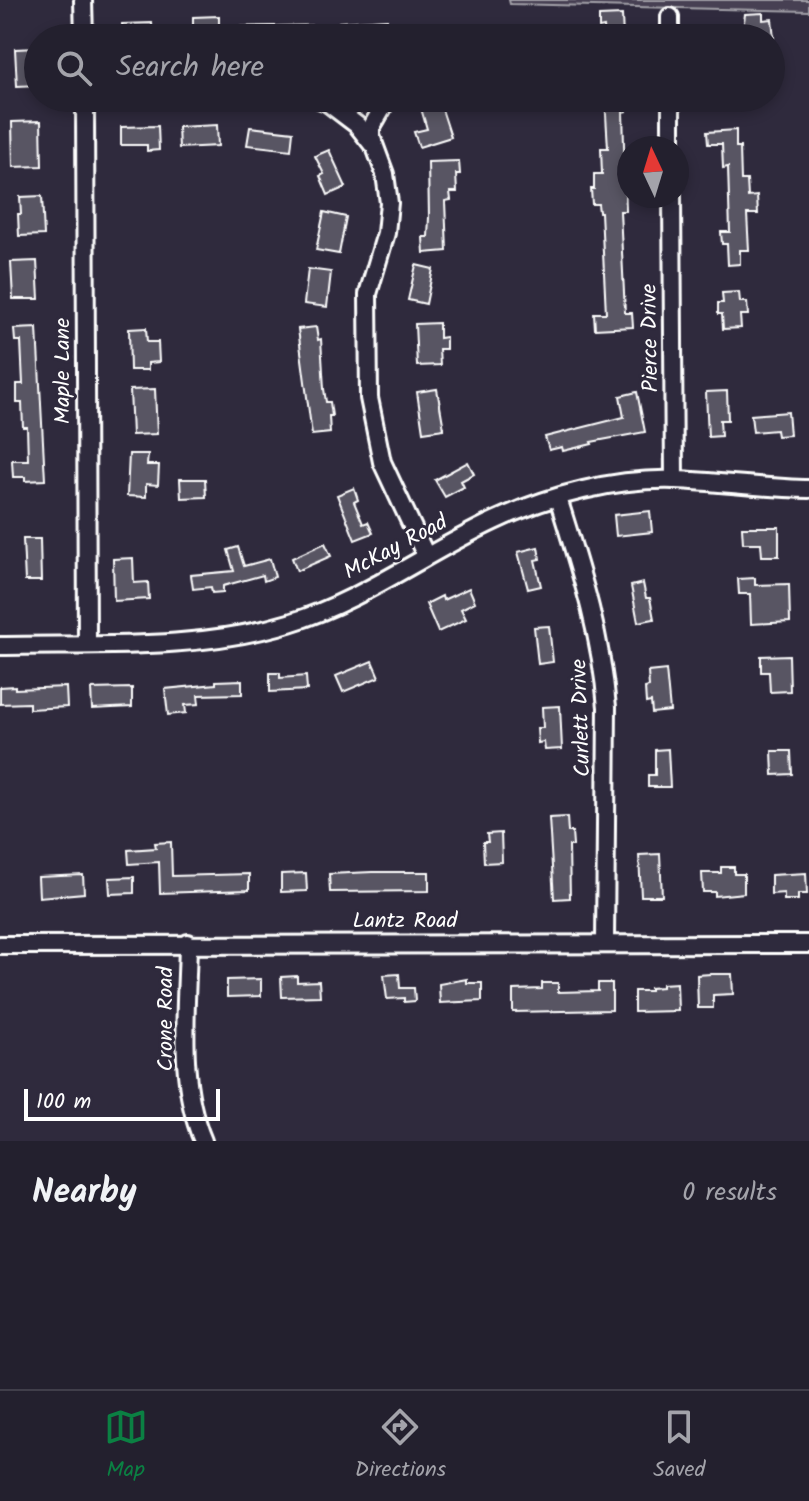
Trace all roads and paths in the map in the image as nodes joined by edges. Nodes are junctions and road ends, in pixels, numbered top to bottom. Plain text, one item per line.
1 (83, 0) edge
2 (670, 17) dead end
3 (84, 24) edge
4 (670, 24) edge
5 (85, 112) edge
6 (339, 112) edge
7 (380, 112) edge
8 (671, 112) edge
9 (671, 136) edge
10 (372, 144) junction
11 (672, 208) edge
12 (674, 480) junction
13 (809, 489) edge
14 (558, 498) junction
15 (426, 556) junction
16 (87, 645) junction
17 (0, 646) edge
18 (188, 943) junction
19 (605, 943) junction
20 (809, 944) edge
21 (0, 945) edge
22 (203, 1141) edge

1 - 3 street
2 - 4 street
5 - 16 street, Maple Lane
6 - 10 street
7 - 10 street
8 - 9 street
10 - 15 street
11 - 12 street, Pierce Drive
12 - 13 street, McKay Road
12 - 14 street, McKay Road
14 - 15 street, McKay Road
14 - 19 street, Curlett Drive
15 - 16 street, McKay Road
16 - 17 street, McKay Road
18 - 19 street, Lantz Road
18 - 21 street, Lantz Road
18 - 22 street, Crone Road
19 - 20 street, Lantz Road

